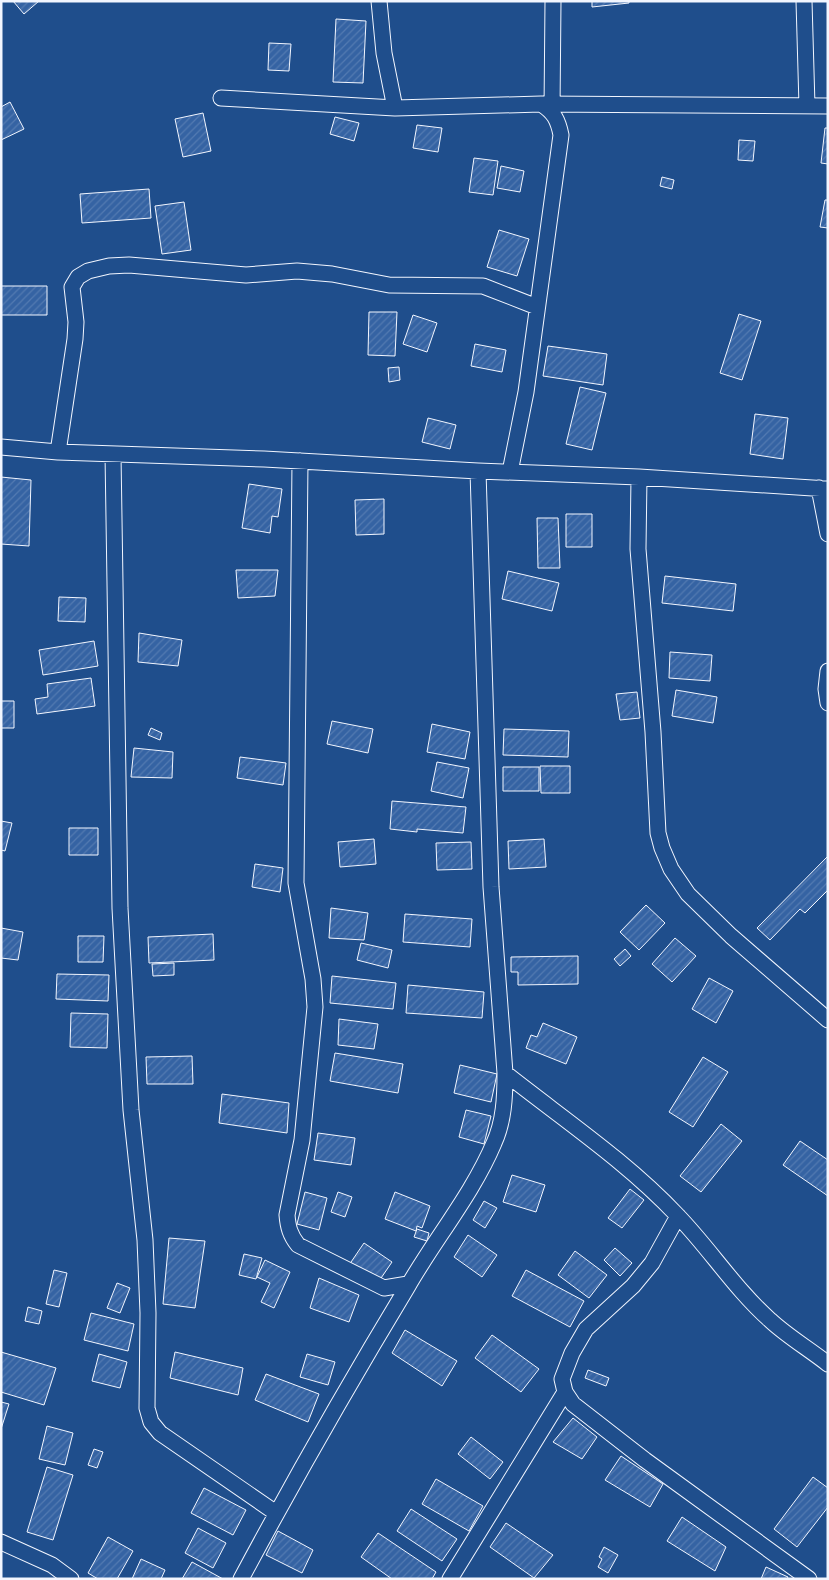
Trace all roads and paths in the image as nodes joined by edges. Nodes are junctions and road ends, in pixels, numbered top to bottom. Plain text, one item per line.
1 (379, 1) edge
2 (554, 1) edge
3 (804, 1) edge
4 (221, 98) dead end
5 (548, 106) junction
6 (807, 106) junction
7 (828, 106) edge
8 (395, 108) junction
9 (538, 307) junction
10 (1, 447) edge
11 (58, 452) junction
12 (112, 454) junction
13 (300, 461) junction
14 (478, 471) junction
15 (510, 472) junction
16 (639, 477) junction
17 (823, 489) edge
18 (828, 534) edge
19 (828, 672) edge
20 (828, 703) edge
21 (828, 1020) edge
22 (504, 1073) junction
23 (678, 1216) junction
24 (408, 1284) junction
25 (828, 1364) edge
26 (565, 1392) junction
27 (276, 1513) junction
28 (1, 1542) edge
29 (71, 1579) edge
30 (241, 1579) edge
31 (450, 1579) edge
32 (809, 1579) edge

1 - 8 street
2 - 5 street
3 - 6 street
4 - 8 street
5 - 6 street
5 - 8 street
5 - 9 street
6 - 7 street
9 - 11 street
9 - 15 street
10 - 11 street
11 - 12 street
12 - 13 street
12 - 27 street
13 - 14 street
13 - 24 street
14 - 15 street
14 - 22 street
15 - 16 street
16 - 17 street
16 - 21 street
17 - 18 street
19 - 20 street
22 - 23 street
22 - 24 street
23 - 25 street
23 - 26 street
24 - 27 street
26 - 31 street
26 - 32 street
27 - 30 street
28 - 29 street

